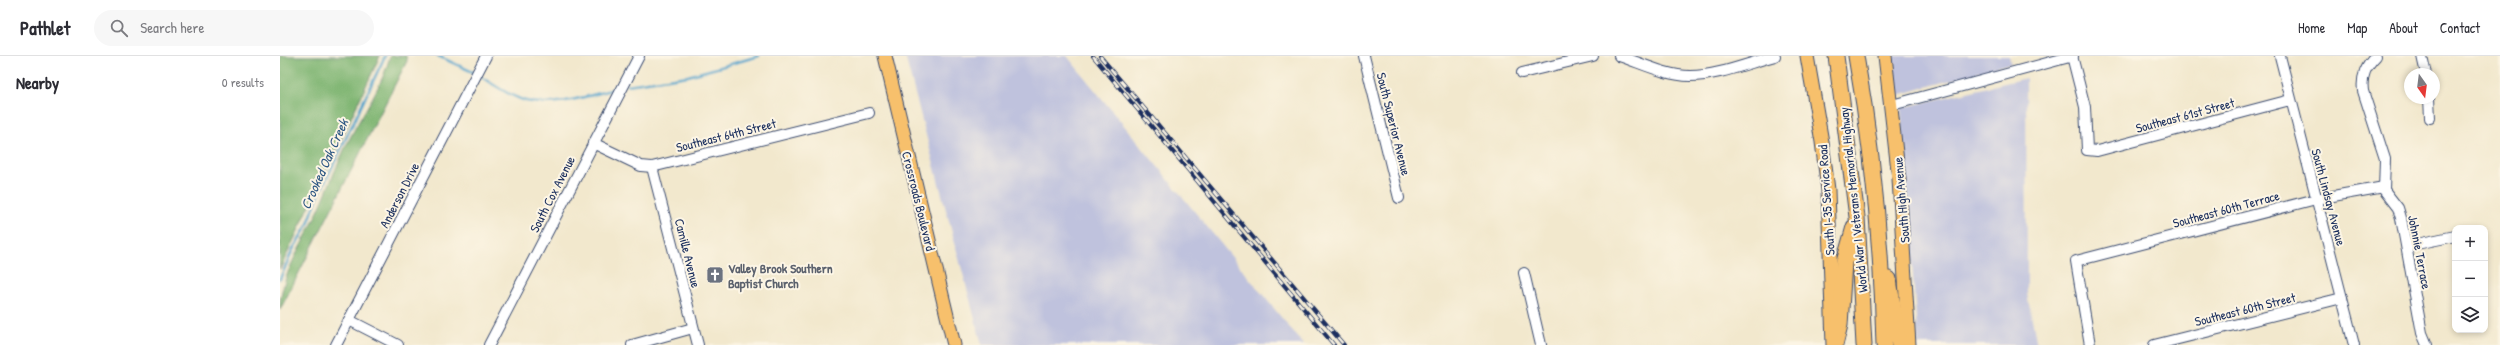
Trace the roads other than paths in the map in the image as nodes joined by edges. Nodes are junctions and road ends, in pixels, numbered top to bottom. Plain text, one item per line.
1 (486, 56) edge
2 (639, 56) edge
3 (885, 56) edge
4 (1364, 56) edge
5 (1593, 56) edge
6 (1619, 56) edge
7 (1775, 56) edge
8 (1807, 56) edge
9 (1836, 56) edge
10 (1856, 56) edge
11 (1884, 56) edge
12 (2073, 56) edge
13 (2280, 56) edge
14 (2376, 56) edge
15 (2422, 56) edge
16 (2425, 68) edge
17 (1522, 73) dead end
18 (2290, 100) junction
19 (2429, 104) edge
20 (1892, 105) junction
21 (869, 113) dead end
22 (2430, 118) dead end
23 (593, 144) junction
24 (652, 167) junction
25 (2384, 187) junction
26 (1399, 198) dead end
27 (2316, 199) junction
28 (1876, 215) junction
29 (1857, 216) junction
30 (2452, 237) edge
31 (2407, 246) junction
32 (1524, 272) dead end
33 (2342, 298) junction
34 (349, 320) junction
35 (694, 328) junction
36 (336, 345) edge
37 (398, 345) edge
38 (489, 345) edge
39 (632, 345) edge
40 (698, 345) edge
41 (953, 345) edge
42 (1540, 345) edge
43 (1834, 345) edge
44 (1864, 345) edge
45 (1884, 345) edge
46 (1899, 345) edge
47 (1909, 345) edge
48 (2090, 345) edge
49 (2154, 345) edge
50 (2354, 345) edge
51 (2427, 345) edge

1 - 34 street, Anderson Drive
2 - 23 street, South Cox Avenue
3 - 41 main road, Crossroads Boulevard
4 - 26 street, South Superior Avenue
5 - 17 street
6 - 7 street
8 - 43 main road, South I-35 Service Road
9 - 29 highway, World War I Veterans Memorial Highway
10 - 28 highway, World War I Veterans Memorial Highway
11 - 20 main road, South High Avenue
12 - 18 street, Southeast 61st Street
12 - 20 street
13 - 18 street, South Lindsay Avenue
14 - 25 street
15 - 16 street
18 - 27 street, South Lindsay Avenue
19 - 22 street
20 - 47 main road, South High Avenue
21 - 24 street, Southeast 64th Street
23 - 24 street, Southeast 64th Street
23 - 38 street, South Cox Avenue
24 - 35 street, Camille Avenue
25 - 27 street, Southeast 60th Terrace
25 - 31 street, Johnnie Terrace
27 - 33 street, South Lindsay Avenue
27 - 48 street, Southeast 60th Terrace
28 - 45 highway, World War I Veterans Memorial Highway
28 - 46 highway
29 - 43 highway
29 - 44 highway, World War I Veterans Memorial Highway
30 - 31 street
31 - 51 street, Johnnie Terrace
32 - 42 street
33 - 49 street, Southeast 60th Street
33 - 50 street, South Lindsay Avenue
34 - 36 street, Anderson Drive
34 - 37 street
35 - 39 street
35 - 40 street, Camille Avenue

